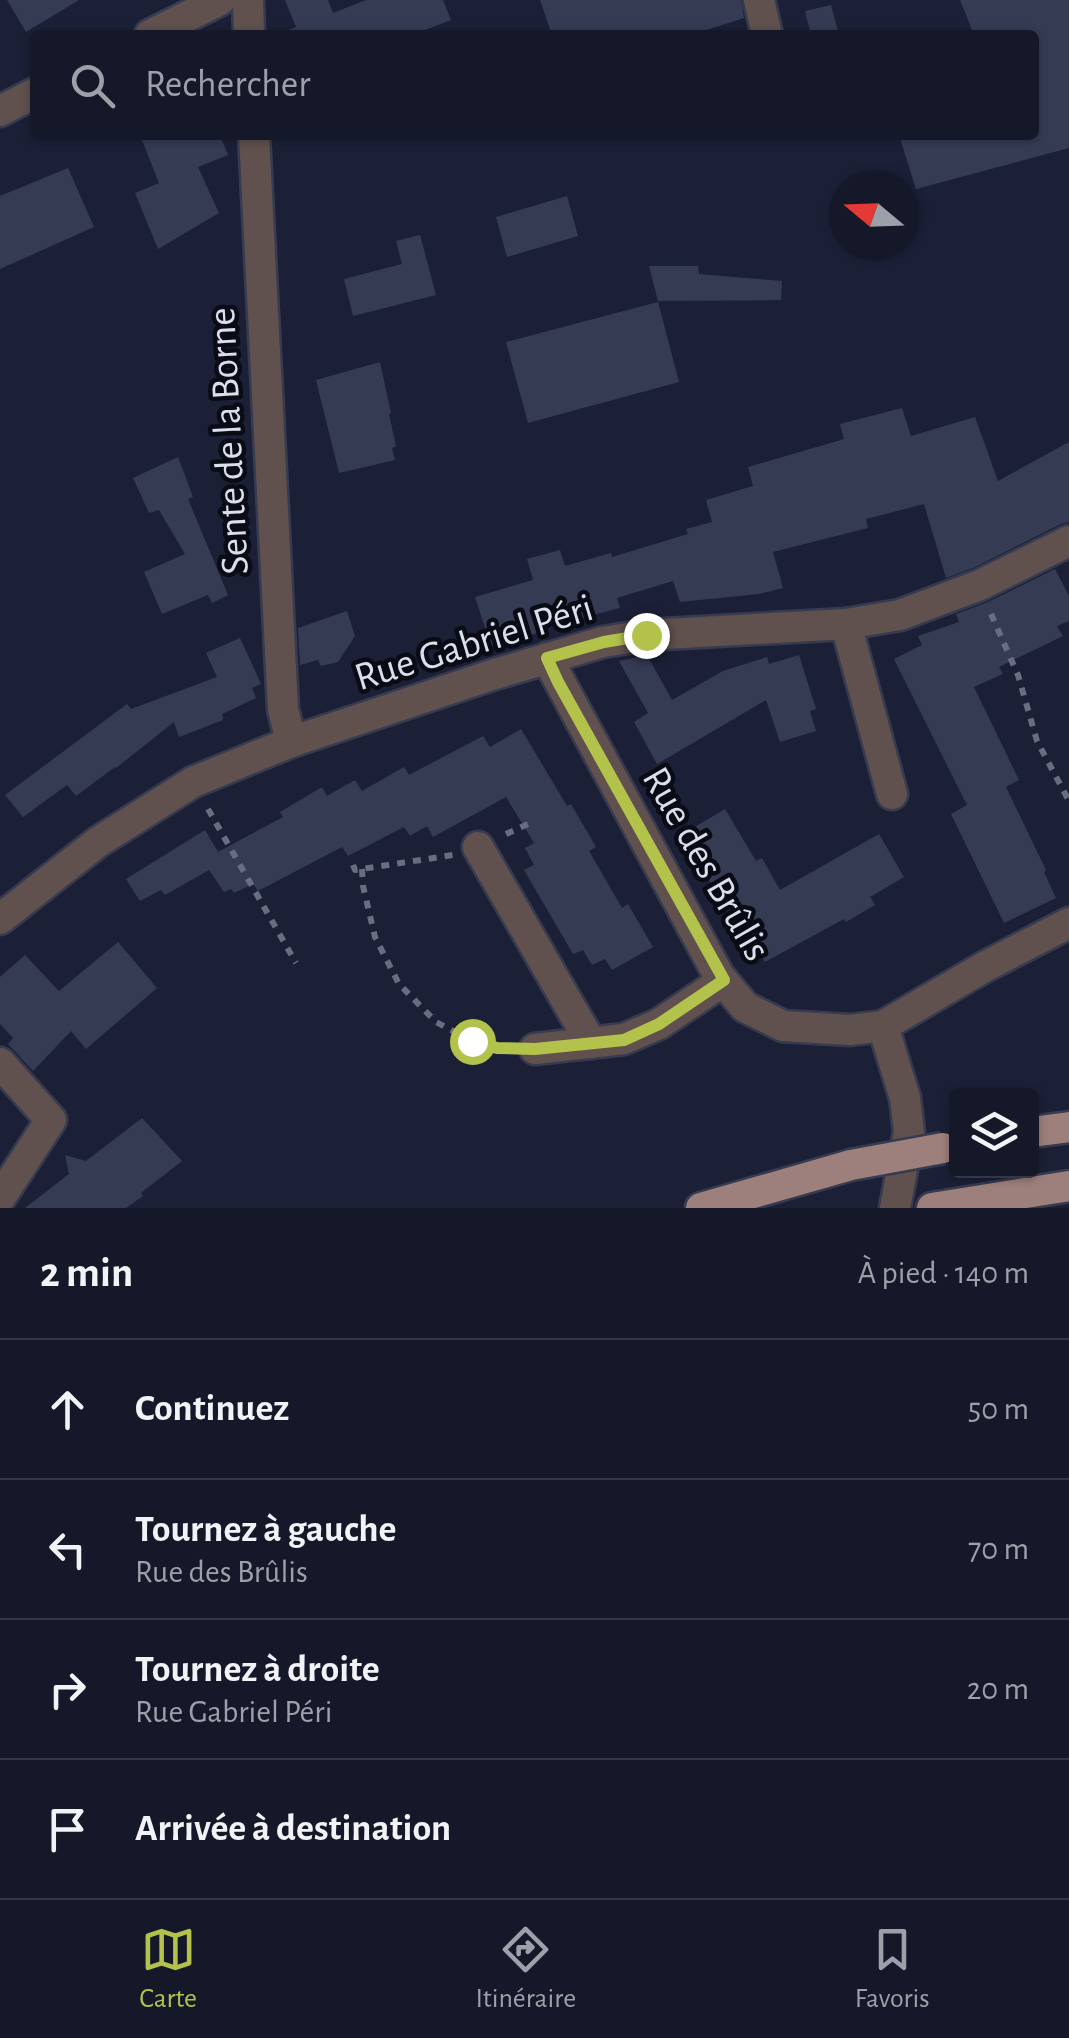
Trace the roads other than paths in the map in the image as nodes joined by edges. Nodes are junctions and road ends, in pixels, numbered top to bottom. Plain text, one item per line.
1 (220, 0) edge
2 (248, 0) edge
3 (758, 0) edge
4 (160, 30) edge
5 (249, 30) edge
6 (766, 30) edge
7 (30, 96) edge
8 (0, 111) edge
9 (254, 140) edge
10 (1069, 541) edge
11 (846, 624) junction
12 (547, 658) junction
13 (291, 742) junction
14 (892, 794) dead end
15 (478, 847) road end
16 (0, 919) edge
17 (1069, 923) edge
18 (724, 980) junction
19 (882, 1026) junction
20 (591, 1043) junction
21 (535, 1049) road end
22 (0, 1064) edge
23 (1069, 1127) edge
24 (1039, 1131) edge
25 (949, 1146) edge
26 (1069, 1186) edge
27 (0, 1198) edge
28 (701, 1208) edge
29 (895, 1208) edge
30 (932, 1208) edge

1 - 4 street
2 - 5 street
3 - 6 street
7 - 8 street
9 - 13 street, Sente de la Borne
10 - 11 street, Rue Gabriel Péri
11 - 12 street, Rue Gabriel Péri
11 - 14 street
12 - 13 street, Rue Gabriel Péri
12 - 18 street, Rue des Brûlis
13 - 16 street, Rue Gabriel Péri
15 - 20 street
17 - 19 street, Rue des Brûlis
18 - 19 street, Rue des Brûlis
18 - 20 street
19 - 29 street
20 - 21 street
22 - 27 street
23 - 24 main road
25 - 28 main road, bridge
26 - 30 main road

